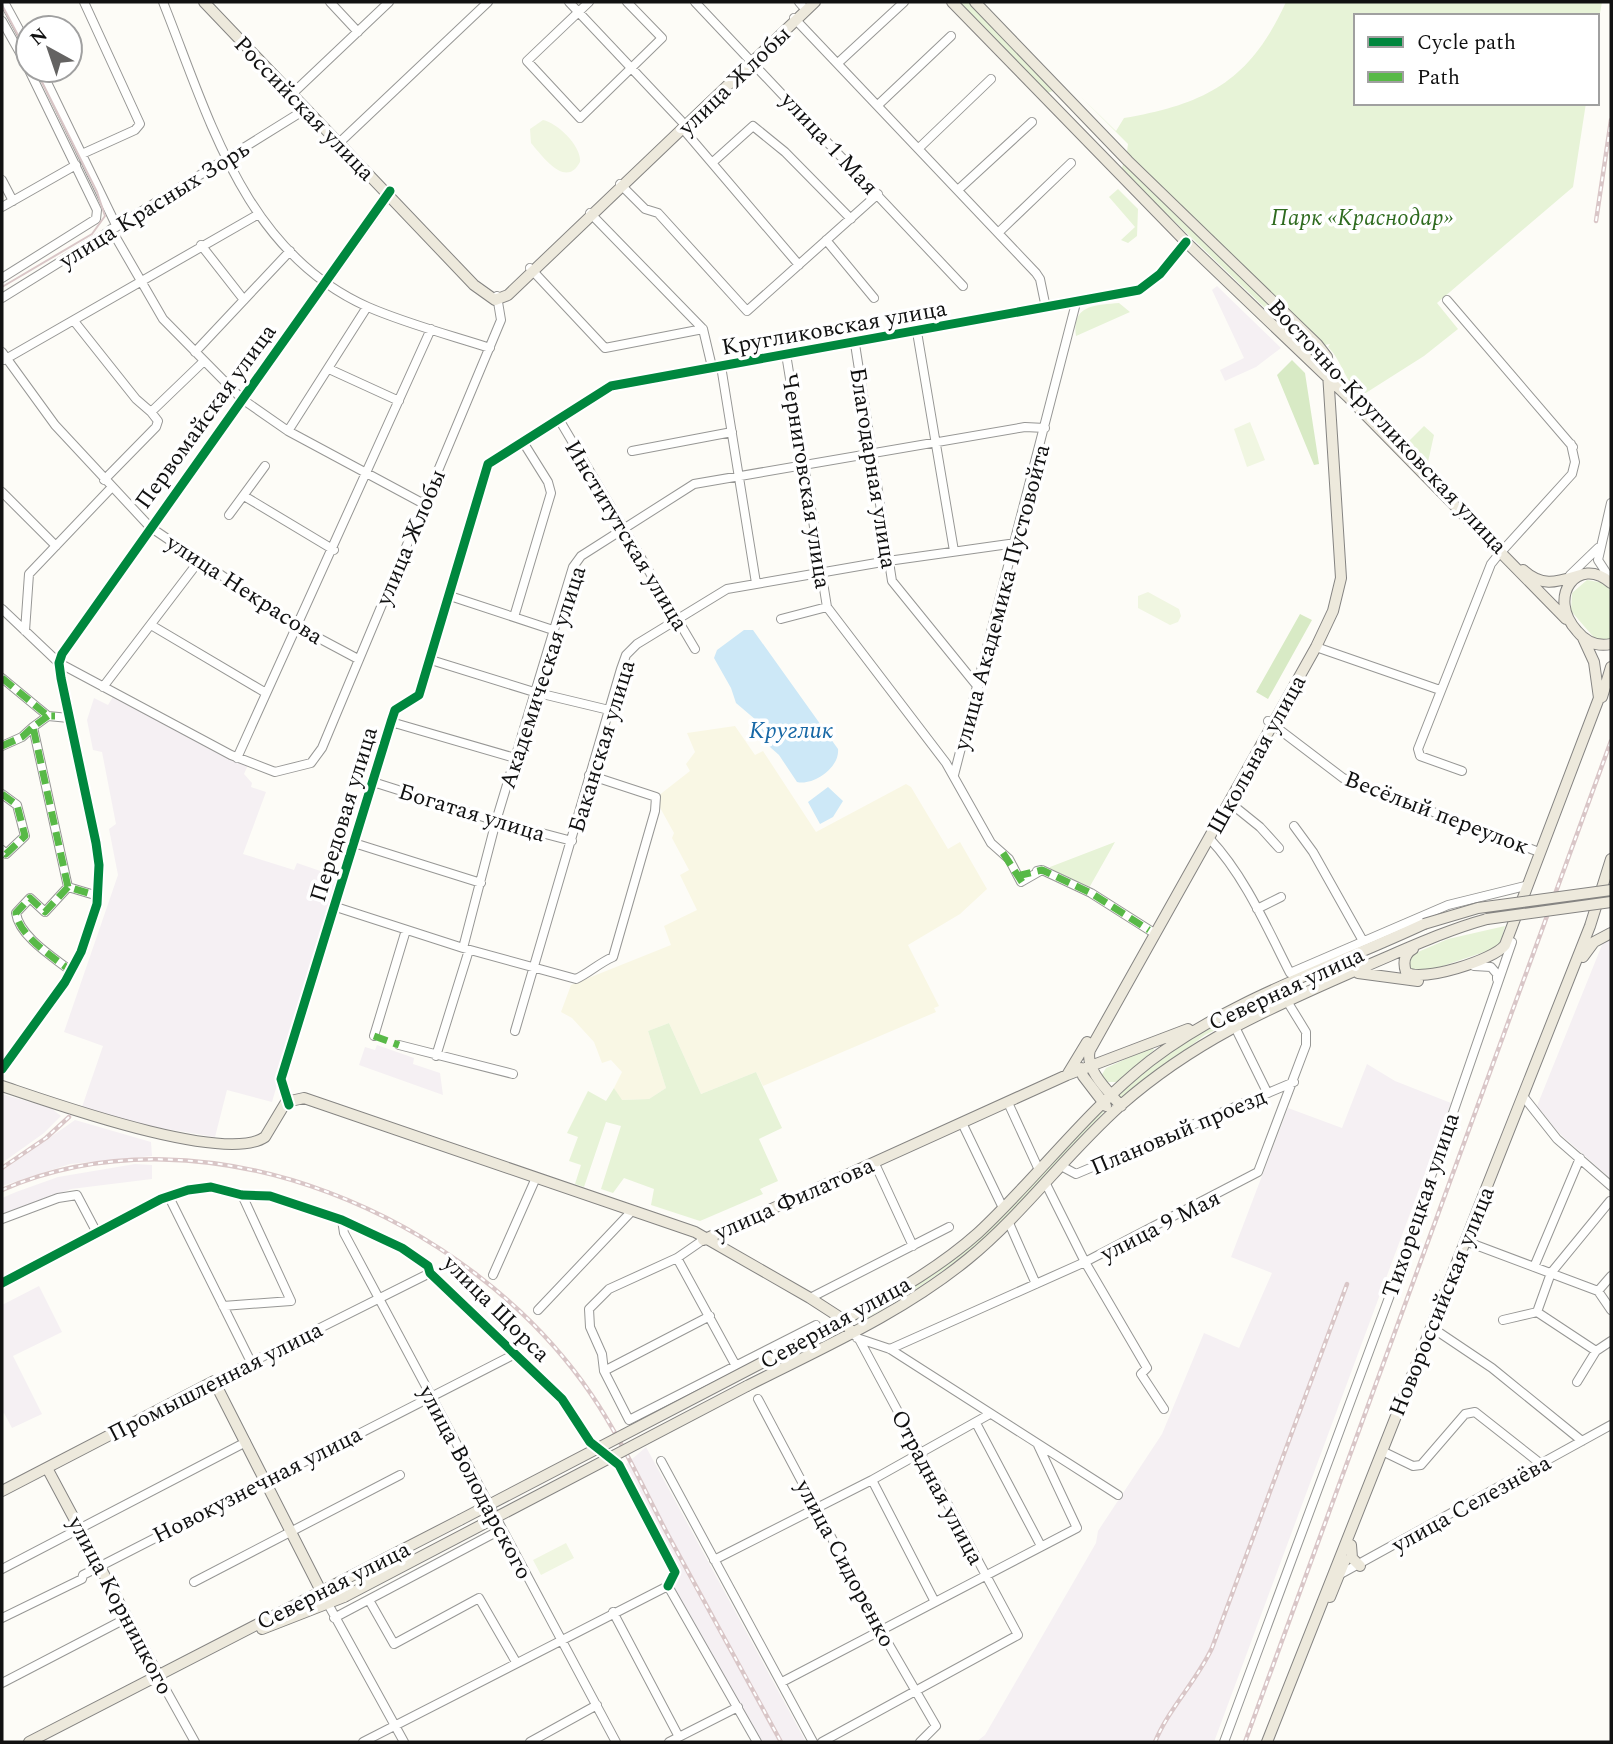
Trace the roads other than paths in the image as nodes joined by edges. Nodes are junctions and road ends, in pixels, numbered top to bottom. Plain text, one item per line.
1 (4, 2) edge
2 (84, 2) edge
3 (163, 2) edge
4 (204, 2) edge
5 (211, 2) edge
6 (330, 2) edge
7 (389, 2) edge
8 (488, 2) edge
9 (569, 2) edge
10 (589, 2) edge
11 (627, 2) edge
12 (695, 2) edge
13 (905, 2) edge
14 (952, 2) edge
15 (975, 2) edge
16 (807, 5) edge
17 (579, 12) junction
18 (795, 19) junction
19 (14, 20) edge
20 (2, 21) edge
21 (358, 32) junction
22 (951, 36) dead end
23 (14, 42) edge
24 (751, 60) junction
25 (838, 63) junction
26 (633, 67) junction
27 (991, 79) dead end
28 (1054, 83) junction
29 (36, 84) edge
30 (48, 84) edge
31 (294, 93) junction
32 (1042, 95) junction
33 (1067, 97) junction
34 (878, 105) junction
35 (306, 108) junction
36 (1055, 109) junction
37 (1032, 122) dead end
38 (684, 126) junction
39 (340, 141) junction
40 (1115, 147) junction
41 (919, 148) junction
42 (82, 154) junction
43 (1103, 158) junction
44 (226, 159) junction
45 (1128, 161) junction
46 (713, 162) junction
47 (1071, 163) dead end
48 (76, 165) junction
49 (1116, 171) junction
50 (2, 180) edge
51 (621, 186) junction
52 (959, 189) junction
53 (391, 194) junction
54 (878, 194) junction
55 (13, 201) junction
56 (2, 207) edge
57 (591, 214) junction
58 (257, 215) junction
59 (851, 219) junction
60 (114, 227) junction
61 (999, 232) junction
62 (827, 240) junction
63 (1186, 242) junction
64 (201, 245) junction
65 (290, 251) junction
66 (799, 265) junction
67 (532, 269) junction
68 (2, 278) edge
69 (141, 281) junction
70 (326, 282) junction
71 (963, 286) dead end
72 (500, 295) junction
73 (2, 298) edge
74 (874, 298) dead end
75 (244, 300) junction
76 (1447, 300) dead end
77 (1076, 303) junction
78 (367, 307) junction
79 (1046, 308) junction
80 (74, 321) junction
81 (431, 329) junction
82 (703, 329) junction
83 (917, 332) junction
84 (855, 344) junction
85 (490, 348) junction
86 (195, 352) junction
87 (786, 354) junction
88 (3, 357) edge
89 (203, 362) junction
90 (716, 366) junction
91 (329, 369) junction
92 (1326, 373) junction
93 (242, 398) junction
94 (1349, 398) junction
95 (399, 401) junction
96 (1330, 405) junction
97 (151, 412) junction
98 (559, 421) junction
99 (1045, 428) junction
100 (288, 431) junction
101 (732, 432) junction
102 (1564, 433) dead end
103 (523, 442) junction
104 (935, 442) junction
105 (1573, 447) junction
106 (632, 451) dead end
107 (871, 455) junction
108 (488, 464) joint
109 (805, 464) junction
110 (265, 466) dead end
111 (365, 474) junction
112 (740, 476) junction
113 (104, 480) junction
114 (112, 487) junction
115 (2, 492) edge
116 (244, 496) junction
117 (1611, 503) edge
118 (424, 504) junction
119 (229, 515) dead end
120 (150, 527) junction
121 (624, 528) junction
122 (1601, 542) junction
123 (1016, 543) junction
124 (56, 546) junction
125 (334, 550) junction
126 (954, 551) junction
127 (1501, 552) junction
128 (199, 561) junction
129 (888, 561) junction
130 (1611, 562) edge
131 (823, 572) junction
132 (1594, 573) junction
133 (1611, 581) edge
134 (1560, 582) junction
135 (756, 583) junction
136 (450, 596) junction
137 (827, 607) junction
138 (2, 609) edge
139 (513, 617) junction
140 (679, 618) junction
141 (781, 619) dead end
142 (1566, 619) junction
143 (151, 625) junction
144 (298, 627) junction
145 (553, 630) junction
146 (25, 631) junction
147 (1583, 638) junction
148 (1611, 645) edge
149 (1316, 647) junction
150 (695, 649) dead end
151 (358, 659) junction
152 (431, 660) junction
153 (60, 663) junction
154 (1611, 667) edge
155 (2, 678) edge
156 (103, 687) junction
157 (978, 687) junction
158 (1440, 690) junction
159 (534, 692) junction
160 (266, 693) junction
161 (609, 710) junction
162 (48, 716) junction
163 (69, 718) junction
164 (391, 722) junction
165 (1270, 723) junction
166 (33, 727) junction
167 (2, 746) edge
168 (237, 758) junction
169 (515, 758) junction
170 (1462, 771) dead end
171 (589, 775) junction
172 (954, 775) junction
173 (373, 782) junction
174 (2, 794) edge
175 (1229, 802) junction
176 (496, 821) junction
177 (1294, 826) dead end
178 (1209, 838) junction
179 (572, 841) junction
180 (354, 843) junction
181 (1279, 848) dead end
182 (2, 850) edge
183 (1539, 852) junction
184 (1611, 860) edge
185 (481, 883) junction
186 (1525, 886) junction
187 (68, 887) junction
188 (1610, 895) edge
189 (98, 896) junction
190 (1281, 897) dead end
191 (335, 907) junction
192 (1257, 909) junction
193 (1593, 926) junction
194 (1611, 926) edge
195 (406, 930) junction
196 (1152, 932) junction
197 (1611, 933) edge
198 (1363, 941) junction
199 (1423, 941) junction
200 (466, 949) junction
201 (1583, 957) junction
202 (1499, 964) junction
203 (533, 967) junction
204 (71, 971) junction
205 (1345, 976) junction
206 (1287, 1001) junction
207 (1223, 1014) junction
208 (1234, 1025) junction
209 (515, 1031) dead end
210 (374, 1036) dead end
211 (399, 1045) dead end
212 (1081, 1052) junction
213 (436, 1056) junction
214 (2, 1069) edge
215 (1087, 1072) junction
216 (513, 1074) dead end
217 (1067, 1075) junction
218 (1294, 1082) junction
219 (2, 1089) edge
220 (1267, 1092) junction
221 (1525, 1097) junction
222 (1107, 1099) junction
223 (289, 1103) junction
224 (1010, 1107) junction
225 (1117, 1109) junction
226 (964, 1127) junction
227 (1580, 1158) junction
228 (876, 1166) junction
229 (1063, 1167) junction
230 (1039, 1171) junction
231 (535, 1180) junction
232 (1046, 1184) junction
233 (1611, 1186) edge
234 (242, 1195) junction
235 (169, 1197) junction
236 (1610, 1201) edge
237 (1003, 1208) junction
238 (630, 1213) junction
239 (2, 1219) edge
240 (342, 1220) junction
241 (1009, 1223) junction
242 (950, 1227) dead end
243 (97, 1233) junction
244 (713, 1240) junction
245 (1467, 1242) junction
246 (913, 1245) junction
247 (677, 1258) junction
248 (1085, 1262) junction
249 (1534, 1268) junction
250 (430, 1273) junction
251 (1551, 1273) junction
252 (493, 1275) dead end
253 (1611, 1276) edge
254 (2, 1283) edge
255 (1036, 1284) junction
256 (1598, 1291) junction
257 (378, 1298) junction
258 (810, 1298) junction
259 (223, 1306) junction
260 (538, 1310) dead end
261 (1611, 1310) edge
262 (824, 1311) junction
263 (1537, 1312) junction
264 (710, 1316) junction
265 (1503, 1320) dead end
266 (841, 1321) junction
267 (1433, 1328) junction
268 (816, 1329) junction
269 (851, 1335) junction
270 (1611, 1341) edge
271 (890, 1349) junction
272 (1596, 1351) junction
273 (515, 1353) junction
274 (251, 1362) junction
275 (736, 1366) junction
276 (604, 1371) junction
277 (214, 1381) junction
278 (1577, 1382) dead end
279 (429, 1395) junction
280 (758, 1399) dead end
281 (1164, 1409) dead end
282 (990, 1414) junction
283 (976, 1423) junction
284 (1611, 1425) edge
285 (1582, 1441) junction
286 (246, 1442) junction
287 (1038, 1445) junction
288 (1384, 1452) junction
289 (920, 1455) junction
290 (661, 1461) dead end
291 (1541, 1464) junction
292 (47, 1468) junction
293 (400, 1475) dead end
294 (265, 1480) junction
295 (872, 1480) junction
296 (2, 1491) edge
297 (1118, 1494) dead end
298 (817, 1508) junction
299 (80, 1529) junction
300 (502, 1529) junction
301 (291, 1531) junction
302 (1351, 1545) junction
303 (1041, 1546) junction
304 (714, 1560) junction
305 (100, 1566) junction
306 (1360, 1566) junction
307 (2, 1569) edge
308 (986, 1575) junction
309 (1334, 1577) junction
310 (194, 1582) dead end
311 (668, 1586) junction
312 (322, 1593) junction
313 (369, 1600) junction
314 (935, 1602) junction
315 (327, 1605) junction
316 (613, 1612) junction
317 (2, 1618) edge
318 (127, 1618) junction
319 (334, 1618) junction
320 (881, 1631) junction
321 (561, 1639) junction
322 (516, 1662) junction
323 (159, 1678) junction
324 (782, 1682) junction
325 (2, 1683) edge
326 (915, 1692) junction
327 (597, 1705) junction
328 (738, 1707) junction
329 (395, 1726) junction
330 (679, 1737) junction
331 (29, 1742) edge
332 (45, 1742) edge
333 (195, 1742) edge
334 (363, 1742) edge
335 (404, 1742) edge
336 (530, 1742) edge
337 (616, 1742) edge
338 (669, 1742) edge
339 (757, 1742) edge
340 (813, 1742) edge
341 (822, 1742) edge
342 (920, 1742) edge
343 (1224, 1742) edge
344 (1267, 1742) edge
345 (1274, 1742) edge

1 - 19 street
2 - 42 street
3 - 44 street
4 - 31 main road, Российская улица
5 - 31 main road, Российская улица
6 - 21 street
7 - 21 street
8 - 39 street
9 - 17 street
10 - 17 street
11 - 26 street
12 - 24 street, улица 1 Мая
13 - 25 street
14 - 32 main road, Восточно-Кругликовская улица
15 - 28 main road, Восточно-Кругликовская улица
16 - 18 main road, улица Жлобы
17 - 26 street
17 - 26 street
18 - 24 main road, улица Жлобы
18 - 25 street
20 - 23 street
21 - 31 street
22 - 34 street
24 - 38 main road, улица Жлобы
24 - 54 street, улица 1 Мая
25 - 34 street
26 - 38 street
27 - 41 street
28 - 32 main road
28 - 33 main road, Восточно-Кругликовская улица
29 - 48 street
30 - 42 street
31 - 35 main road, Российская улица
31 - 39 main road, Российская улица
32 - 36 main road, Восточно-Кругликовская улица
33 - 36 main road
33 - 40 main road, Восточно-Кругликовская улица
34 - 41 street
35 - 39 main road, Российская улица
35 - 44 street, улица Красных Зорь
36 - 43 main road, Восточно-Кругликовская улица
37 - 52 street
38 - 46 street
38 - 51 main road, улица Жлобы
39 - 53 main road, Российская улица
40 - 43 main road
40 - 45 main road, Восточно-Кругликовская улица
41 - 52 street
42 - 60 street
43 - 49 main road, Восточно-Кругликовская улица
44 - 58 street
44 - 60 street, улица Красных Зорь
45 - 49 main road
45 - 92 main road, Восточно-Кругликовская улица
46 - 59 street
46 - 66 street
47 - 61 street
48 - 55 street
48 - 68 street
49 - 63 main road, Восточно-Кругликовская улица
50 - 55 street
51 - 57 main road, улица Жлобы
51 - 66 street
52 - 61 street
53 - 70 street, Первомайская улица
53 - 72 main road, Российская улица
54 - 59 street
54 - 71 street, улица 1 Мая
55 - 56 street
57 - 67 main road, улица Жлобы
57 - 82 street
58 - 64 street
58 - 65 street
59 - 62 street
60 - 69 street
60 - 73 street, улица Красных Зорь
61 - 79 street
62 - 66 street
62 - 74 street
63 - 77 street, Кругликовская улица
63 - 92 main road, Восточно-Кругликовская улица
64 - 69 street
64 - 75 street
65 - 70 street
65 - 75 street
67 - 72 main road, улица Жлобы
67 - 82 street
69 - 80 street
69 - 86 street
70 - 78 street
70 - 93 street, Первомайская улица
72 - 85 street, улица Жлобы
75 - 86 street
76 - 105 street
77 - 79 street, Кругликовская улица
77 - 99 street, улица Академика Пустовойта
78 - 81 street
78 - 91 street
79 - 83 street, Кругликовская улица
80 - 88 street
80 - 97 street
81 - 85 street
81 - 95 street
82 - 90 street
83 - 84 street, Кругликовская улица
83 - 104 street
84 - 87 street, Кругликовская улица
84 - 107 street, Благодарная улица
85 - 118 street, улица Жлобы
86 - 89 street
87 - 90 street, Кругликовская улица
87 - 109 street, Черниговская улица
88 - 113 street, улица Некрасова
89 - 93 street
89 - 97 street
90 - 98 street, Кругликовская улица
90 - 101 street
91 - 95 street
91 - 100 street
92 - 94 main road, Восточно-Кругликовская улица
92 - 96 main road, Школьная улица
92 - 127 main road, Восточно-Кругликовская улица
92 - 165 main road, Школьная улица
93 - 100 street
93 - 120 street, Первомайская улица
94 - 96 main road
94 - 127 main road, Восточно-Кругликовская улица
95 - 111 street
96 - 149 main road, Школьная улица
97 - 113 street
98 - 103 street, Кругликовская улица
98 - 121 street, Институтская улица
99 - 104 street, Академическая улица
99 - 123 street, улица Академика Пустовойта
100 - 111 street
101 - 106 street
101 - 112 street
102 - 105 street
103 - 108 street, Кругликовская улица
103 - 139 street
104 - 107 street, Академическая улица
104 - 126 street
105 - 127 street
107 - 109 street, Академическая улица
107 - 129 street, Благодарная улица
108 - 136 street, Передовая улица
109 - 112 street, Академическая улица
109 - 131 street, Черниговская улица
110 - 116 street
111 - 118 street
111 - 125 street
112 - 121 street, Академическая улица
112 - 135 street
113 - 114 street, улица Некрасова
114 - 120 street, улица Некрасова
114 - 124 street
115 - 124 street
116 - 119 street
116 - 125 street
117 - 122 street
118 - 151 street, улица Жлобы
120 - 128 street, улица Некрасова
120 - 153 street, Первомайская улица
121 - 140 street, Институтская улица
121 - 145 street, Академическая улица
122 - 132 street
122 - 132 street
122 - 134 street
123 - 126 street, Баканская улица
123 - 157 street, улица Академика Пустовойта
124 - 146 street
125 - 144 street
126 - 129 street, Баканская улица
127 - 134 main road, Восточно-Кругликовская улица
127 - 142 main road, Восточно-Кругликовская улица
127 - 158 street
128 - 143 street
128 - 144 street, улица Некрасова
129 - 131 street, Баканская улица
129 - 157 street, Благодарная улица
130 - 132 street
131 - 135 street, Баканская улица
131 - 137 street, Черниговская улица
132 - 133 main road
132 - 134 main road
132 - 142 main road
135 - 140 street, Баканская улица
136 - 139 street
136 - 152 street, Передовая улица
137 - 141 street
137 - 172 street, Черниговская улица
138 - 146 street
139 - 145 street
140 - 150 street, Институтская улица
140 - 161 street, Баканская улица
142 - 147 main road, Восточно-Кругликовская улица
143 - 156 street
143 - 160 street
144 - 151 street, улица Некрасова
144 - 160 street
145 - 159 street, Академическая улица
146 - 153 street
147 - 148 main road
147 - 183 main road
149 - 158 street
149 - 165 main road, Школьная улица
151 - 168 street, улица Жлобы
152 - 159 street
152 - 164 street, Передовая улица
153 - 156 street
153 - 163 street
154 - 202 main road, Тихорецкая улица
155 - 162 street
156 - 168 street
157 - 172 street, улица Академика Пустовойта
158 - 170 street
159 - 161 street
159 - 169 street, Академическая улица
160 - 168 street
161 - 171 street, Баканская улица
162 - 163 street
162 - 166 street
163 - 189 street
164 - 169 street
164 - 173 street, Передовая улица
165 - 175 main road, Школьная улица
165 - 183 street, Весёлый переулок
165 - 196 main road, Школьная улица
166 - 167 street
166 - 187 street
169 - 176 street, Академическая улица
171 - 179 street, Баканская улица
171 - 203 street
172 - 196 street, улица Академика Пустовойта
173 - 176 street, Богатая улица
173 - 180 street, Передовая улица
174 - 182 street
175 - 178 main road, Школьная улица
175 - 181 street
176 - 179 street, Богатая улица
176 - 185 street, Академическая улица
177 - 198 street
178 - 192 street
178 - 196 main road, Школьная улица
179 - 203 street, Баканская улица
180 - 185 street
180 - 191 street, Передовая улица
183 - 186 main road
184 - 193 main road, Новороссийская улица
185 - 200 street, Академическая улица
186 - 198 street
186 - 202 main road
187 - 189 street
187 - 204 street
188 - 193 main road, Новороссийская улица
188 - 199 main road, Северная улица, bridge
188 - 207 main road, Северная улица, bridge
189 - 204 street
190 - 192 street
191 - 195 street
191 - 223 street, Передовая улица
192 - 198 street
193 - 194 main road
193 - 201 main road, Новороссийская улица
193 - 221 main road, Новороссийская улица
195 - 200 street
195 - 210 street
196 - 212 main road, Школьная улица
196 - 215 main road, Школьная улица
197 - 201 main road
199 - 202 main road
199 - 205 main road, Северная улица
200 - 203 street
200 - 213 street, Академическая улица
201 - 221 main road, Новороссийская улица
202 - 205 main road
202 - 343 street, Тихорецкая улица
203 - 209 street, Баканская улица
204 - 214 street
205 - 206 main road, Северная улица
206 - 208 main road, Северная улица
206 - 218 street, улица 9 Мая
207 - 215 main road
207 - 222 main road, Северная улица
208 - 220 street
208 - 225 main road, Северная улица
211 - 213 street
212 - 215 main road, Школьная улица
212 - 217 main road, Школьная улица
213 - 216 street
215 - 217 main road, улица Филатова
215 - 222 main road
215 - 224 main road
217 - 244 main road, улица Филатова
218 - 220 street, Плановый проезд
218 - 248 street, улица 9 Мая
219 - 223 main road
220 - 229 street, Плановый проезд
221 - 227 street
221 - 245 main road, Новороссийская улица
222 - 225 main road
222 - 230 main road, Северная улица
223 - 231 main road
223 - 244 main road
224 - 226 main road
224 - 230 street
225 - 229 main road, Северная улица
226 - 228 main road
226 - 237 street
227 - 233 street
227 - 249 street
228 - 244 main road
228 - 246 street
229 - 232 main road, Северная улица
230 - 237 main road, Северная улица
231 - 238 main road
231 - 252 street
232 - 241 main road, Северная улица
232 - 248 street
234 - 235 street, улица Щорса
234 - 240 street, улица Щорса
234 - 259 street
235 - 243 street
235 - 259 street
236 - 251 street
237 - 266 main road, Северная улица
238 - 244 main road
238 - 260 street
239 - 243 street
240 - 250 street, улица Щорса
240 - 257 street, улица Володарского
241 - 255 street
241 - 269 main road, Северная улица
242 - 246 street
243 - 254 street
244 - 247 street, улица Филатова
244 - 258 main road
244 - 262 main road
245 - 249 street
245 - 267 main road, Новороссийская улица
246 - 258 street
247 - 264 street
247 - 276 street, улица Филатова
248 - 255 street, улица 9 Мая
248 - 281 street
249 - 251 street
250 - 257 street, Промышленная улица
250 - 273 street, улица Щорса
251 - 256 street
251 - 263 street
253 - 256 street
255 - 271 street, улица 9 Мая
256 - 261 street
257 - 274 street, Промышленная улица
257 - 279 street, улица Володарского
258 - 266 main road
259 - 274 street
262 - 266 main road
262 - 268 main road
263 - 265 street
263 - 272 street
264 - 275 street
264 - 276 street
266 - 268 main road, Северная улица
266 - 269 main road
267 - 285 street
267 - 288 main road, Новороссийская улица
268 - 275 street
268 - 312 main road, Северная улица, bridge
269 - 271 street
269 - 289 street, Отрадная улица
269 - 315 main road, Северная улица, bridge
270 - 272 street
271 - 282 street
272 - 278 street
273 - 279 street, Новокузнечная улица
273 - 311 street, улица Щорса
274 - 277 street, Промышленная улица
275 - 276 street, улица Филатова
277 - 286 main road
277 - 292 main road, Промышленная улица
279 - 294 street, Новокузнечная улица
279 - 300 street, улица Володарского
280 - 298 street, улица Сидоренко
282 - 283 street
282 - 287 street
283 - 289 street
283 - 303 street
284 - 285 street, улица Селезнёва
285 - 291 street, улица Селезнёва
286 - 294 main road
286 - 299 street
287 - 297 street
287 - 303 street
288 - 291 street
288 - 302 main road, Новороссийская улица
288 - 309 main road, Новороссийская улица
289 - 295 street
289 - 308 street, Отрадная улица
290 - 304 street
291 - 306 street, улица Селезнёва
292 - 296 main road, Промышленная улица
292 - 299 main road, улица Корницкого
293 - 301 street
294 - 301 main road
294 - 305 street, Новокузнечная улица
295 - 298 street
295 - 314 street
298 - 304 street
298 - 320 street, улица Сидоренко
299 - 305 main road, улица Корницкого
299 - 307 street
300 - 313 street
300 - 321 street, улица Володарского
301 - 310 street
301 - 312 main road
302 - 306 main road
302 - 309 main road, Новороссийская улица
303 - 308 street
304 - 324 street
305 - 317 street, Новокузнечная улица
305 - 318 main road, улица Корницкого
306 - 309 street, улица Селезнёва
308 - 314 street
308 - 326 street, Отрадная улица
309 - 344 main road, Новороссийская улица
309 - 345 main road, Новороссийская улица
311 - 316 street
311 - 328 street, улица Щорса
312 - 315 street
312 - 323 main road, Северная улица
313 - 319 street
313 - 322 street
314 - 320 street
315 - 319 street
315 - 323 main road, Северная улица
316 - 321 street
316 - 330 street
318 - 323 main road, улица Корницкого
318 - 325 street
319 - 329 street
320 - 324 street
320 - 326 street, улица Сидоренко
321 - 322 street
321 - 327 street, улица Володарского
322 - 329 street
323 - 331 main road, Северная улица
323 - 332 main road, Северная улица
323 - 333 street, улица Корницкого
324 - 340 street
326 - 341 street
326 - 342 street, улица Сидоренко
327 - 336 street
327 - 337 street, улица Володарского
328 - 330 street
328 - 339 street, улица Щорса
329 - 334 street
329 - 335 street
330 - 338 street

